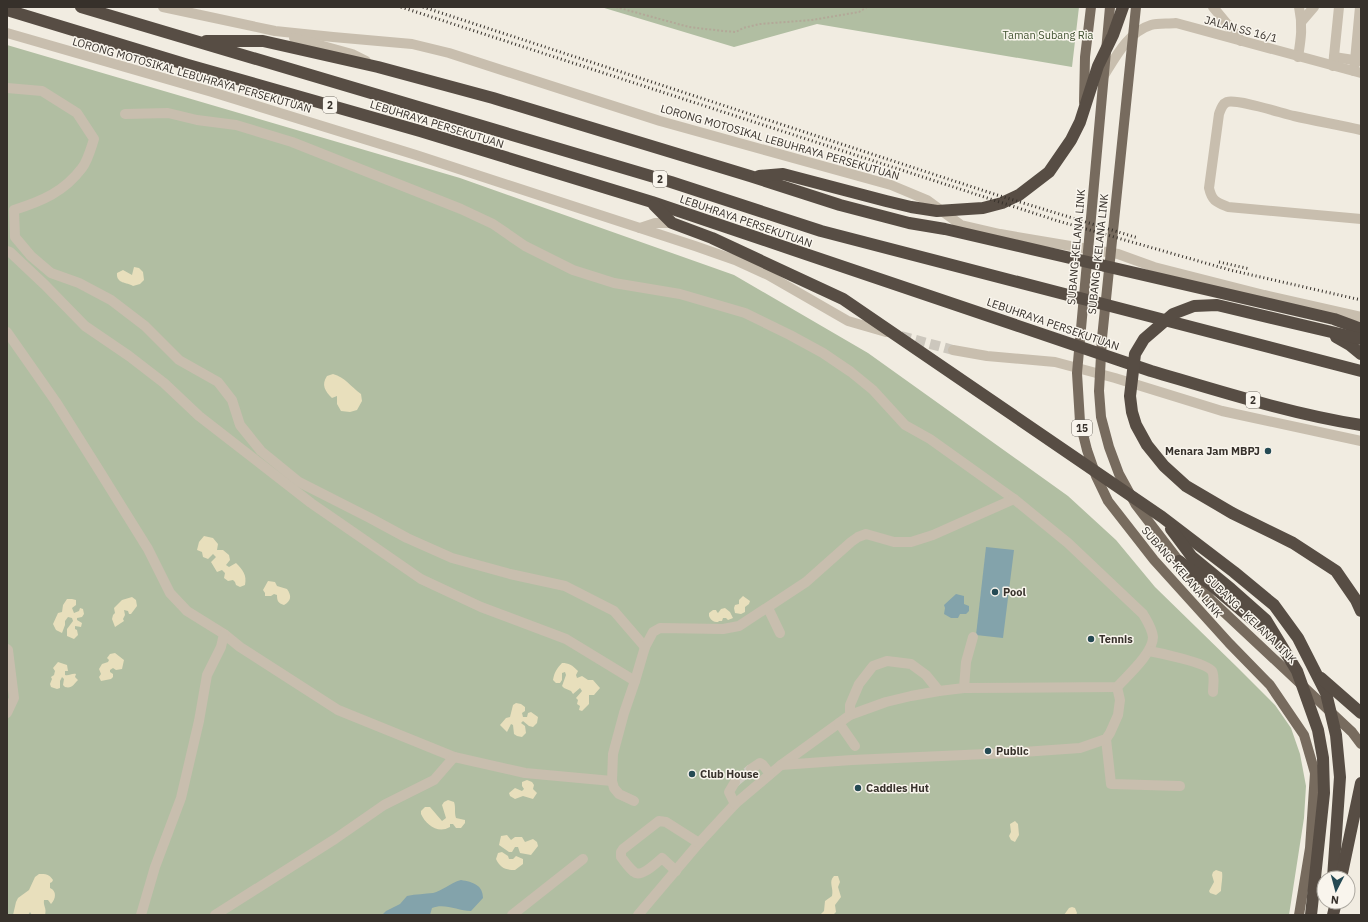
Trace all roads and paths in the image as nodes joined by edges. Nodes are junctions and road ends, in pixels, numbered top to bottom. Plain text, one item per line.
1 (81, 7) edge
2 (163, 7) edge
3 (616, 7) edge
4 (867, 7) edge
5 (1091, 7) edge
6 (1110, 7) edge
7 (1122, 7) edge
8 (1298, 7) edge
9 (1314, 7) edge
10 (1339, 7) edge
11 (1360, 7) edge
12 (1212, 8) edge
13 (7, 10) edge
14 (1136, 10) edge
15 (1302, 21) junction
16 (256, 27) junction
17 (7, 34) edge
18 (193, 40) junction
19 (1241, 41) junction
20 (1298, 57) junction
21 (1334, 61) junction
22 (1358, 61) edge
23 (378, 67) junction
24 (1357, 72) edge
25 (7, 88) edge
26 (1084, 110) junction
27 (125, 114) dead end
28 (1361, 130) edge
29 (750, 176) junction
30 (652, 202) junction
31 (1361, 219) edge
32 (672, 223) junction
33 (640, 228) junction
34 (7, 251) edge
35 (1279, 298) junction
36 (1255, 315) junction
37 (1361, 317) edge
38 (1299, 325) junction
39 (1361, 329) edge
40 (7, 332) edge
41 (886, 332) dead end
42 (1361, 339) edge
43 (953, 350) tunnel mouth
44 (1361, 354) edge
45 (1361, 371) edge
46 (1359, 425) edge
47 (1361, 441) edge
48 (1014, 499) junction
49 (1162, 517) junction
50 (1178, 561) junction
51 (768, 608) junction
52 (1361, 611) edge
53 (780, 633) dead end
54 (224, 634) junction
55 (973, 637) dead end
56 (645, 646) junction
57 (7, 649) edge
58 (1149, 650) junction
59 (635, 680) junction
60 (1117, 687) junction
61 (964, 688) junction
62 (939, 691) junction
63 (1213, 692) dead end
64 (1361, 712) edge
65 (7, 713) edge
66 (850, 715) junction
67 (839, 723) junction
68 (1106, 739) junction
69 (1361, 744) edge
70 (855, 746) dead end
71 (803, 749) junction
72 (454, 757) junction
73 (808, 762) junction
74 (781, 764) junction
75 (751, 769) tunnel mouth
76 (770, 774) junction
77 (612, 781) junction
78 (735, 782) dead end
79 (1361, 783) edge
80 (1180, 786) dead end
81 (634, 801) dead end
82 (735, 804) junction
83 (699, 843) junction
84 (582, 859) dead end
85 (1334, 870) edge
86 (1343, 870) edge
87 (676, 871) junction
88 (141, 915) edge
89 (215, 915) edge
90 (512, 915) edge
91 (638, 915) edge
92 (1299, 915) edge
93 (1311, 915) edge

1 - 18 highway, LEBUHRAYA PERSEKUTUAN / 2
2 - 16 street, LORONG MOTOSIKAL LEBUHRAYA PERSEKUTUAN
3 - 4 path
5 - 26 main road
6 - 92 main road, SUBANG-KELANA LINK / 15
7 - 26 highway
8 - 15 street
9 - 15 street
10 - 21 street
11 - 22 street
12 - 19 street
13 - 30 highway, LEBUHRAYA PERSEKUTUAN / 2
14 - 50 main road, SUBANG - KELANA LINK / 15
15 - 20 street
16 - 23 street, LORONG MOTOSIKAL LEBUHRAYA PERSEKUTUAN
16 - 35 street, LORONG MOTOSIKAL LEBUHRAYA PERSEKUTUAN
17 - 33 street, LORONG MOTOSIKAL LEBUHRAYA PERSEKUTUAN
18 - 23 highway
18 - 45 highway, LEBUHRAYA PERSEKUTUAN / 2
19 - 20 street, JALAN SS 16/1
19 - 26 street, JALAN SS 16/1
20 - 21 street, JALAN SS 16/1
21 - 22 street
21 - 24 street, JALAN SS 16/1
22 - 24 street
23 - 29 highway
25 - 56 street
26 - 29 highway
27 - 48 street
28 - 31 street
29 - 39 highway
30 - 32 highway
30 - 46 highway, LEBUHRAYA PERSEKUTUAN / 2
32 - 33 street
32 - 49 highway
33 - 41 street, LORONG MOTOSIKAL LEBUHRAYA PERSEKUTUAN
34 - 59 street
35 - 36 street
35 - 37 street, LORONG MOTOSIKAL LEBUHRAYA PERSEKUTUAN
36 - 38 highway
36 - 52 highway
38 - 42 highway
38 - 44 highway
40 - 54 street
43 - 47 street
48 - 51 street
48 - 58 street
49 - 85 highway
49 - 93 highway
50 - 64 highway
50 - 69 main road, SUBANG - KELANA LINK / 15
51 - 53 street
51 - 56 street
54 - 72 street
54 - 88 street
55 - 61 street
56 - 59 street
57 - 65 street
58 - 60 street
58 - 63 street
59 - 77 street
60 - 61 street
60 - 68 street
61 - 62 street
62 - 66 street
62 - 66 street
66 - 67 street
67 - 70 street
67 - 71 street
68 - 73 street
68 - 80 street
71 - 73 street
71 - 74 street
72 - 77 street
72 - 89 street
73 - 74 street
74 - 76 street
75 - 76 street
76 - 82 street
77 - 81 street
78 - 82 street
79 - 86 highway
82 - 83 street
83 - 87 street
83 - 87 street
84 - 90 street
87 - 91 street

